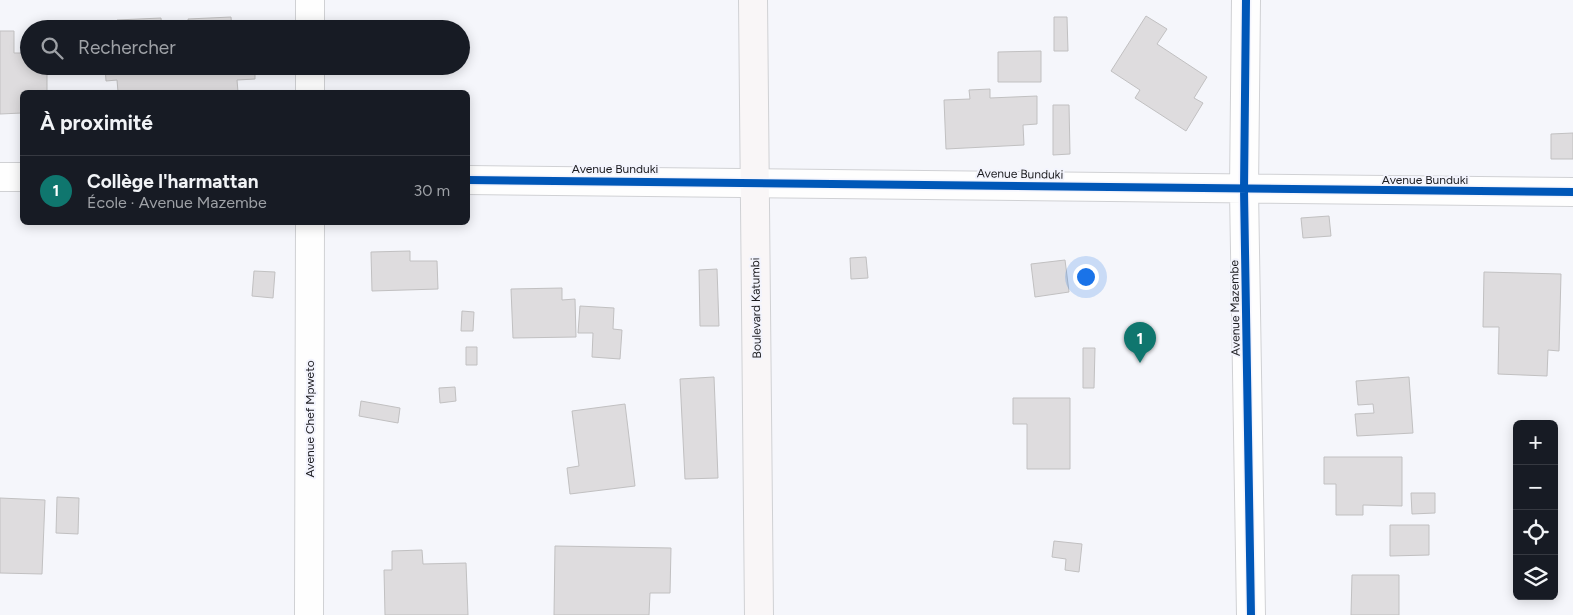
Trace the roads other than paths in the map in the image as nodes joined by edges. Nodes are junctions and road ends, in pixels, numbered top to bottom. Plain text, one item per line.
1 (310, 0) edge
2 (753, 0) edge
3 (1246, 0) edge
4 (310, 20) edge
5 (310, 75) edge
6 (310, 90) edge
7 (0, 177) edge
8 (20, 177) edge
9 (470, 180) edge
10 (754, 181) junction
11 (1244, 190) junction
12 (1573, 192) edge
13 (310, 225) edge
14 (309, 615) edge
15 (759, 615) edge
16 (1251, 615) edge

1 - 4 street
2 - 10 street, Boulevard Katumbi
3 - 11 street, Avenue Mazembe
5 - 6 street
7 - 8 street
9 - 10 street, Avenue Bunduki
10 - 11 street, Avenue Bunduki
10 - 15 street, Boulevard Katumbi
11 - 12 street, Avenue Bunduki
11 - 16 street, Avenue Mazembe
13 - 14 street, Avenue Chef Mpweto

